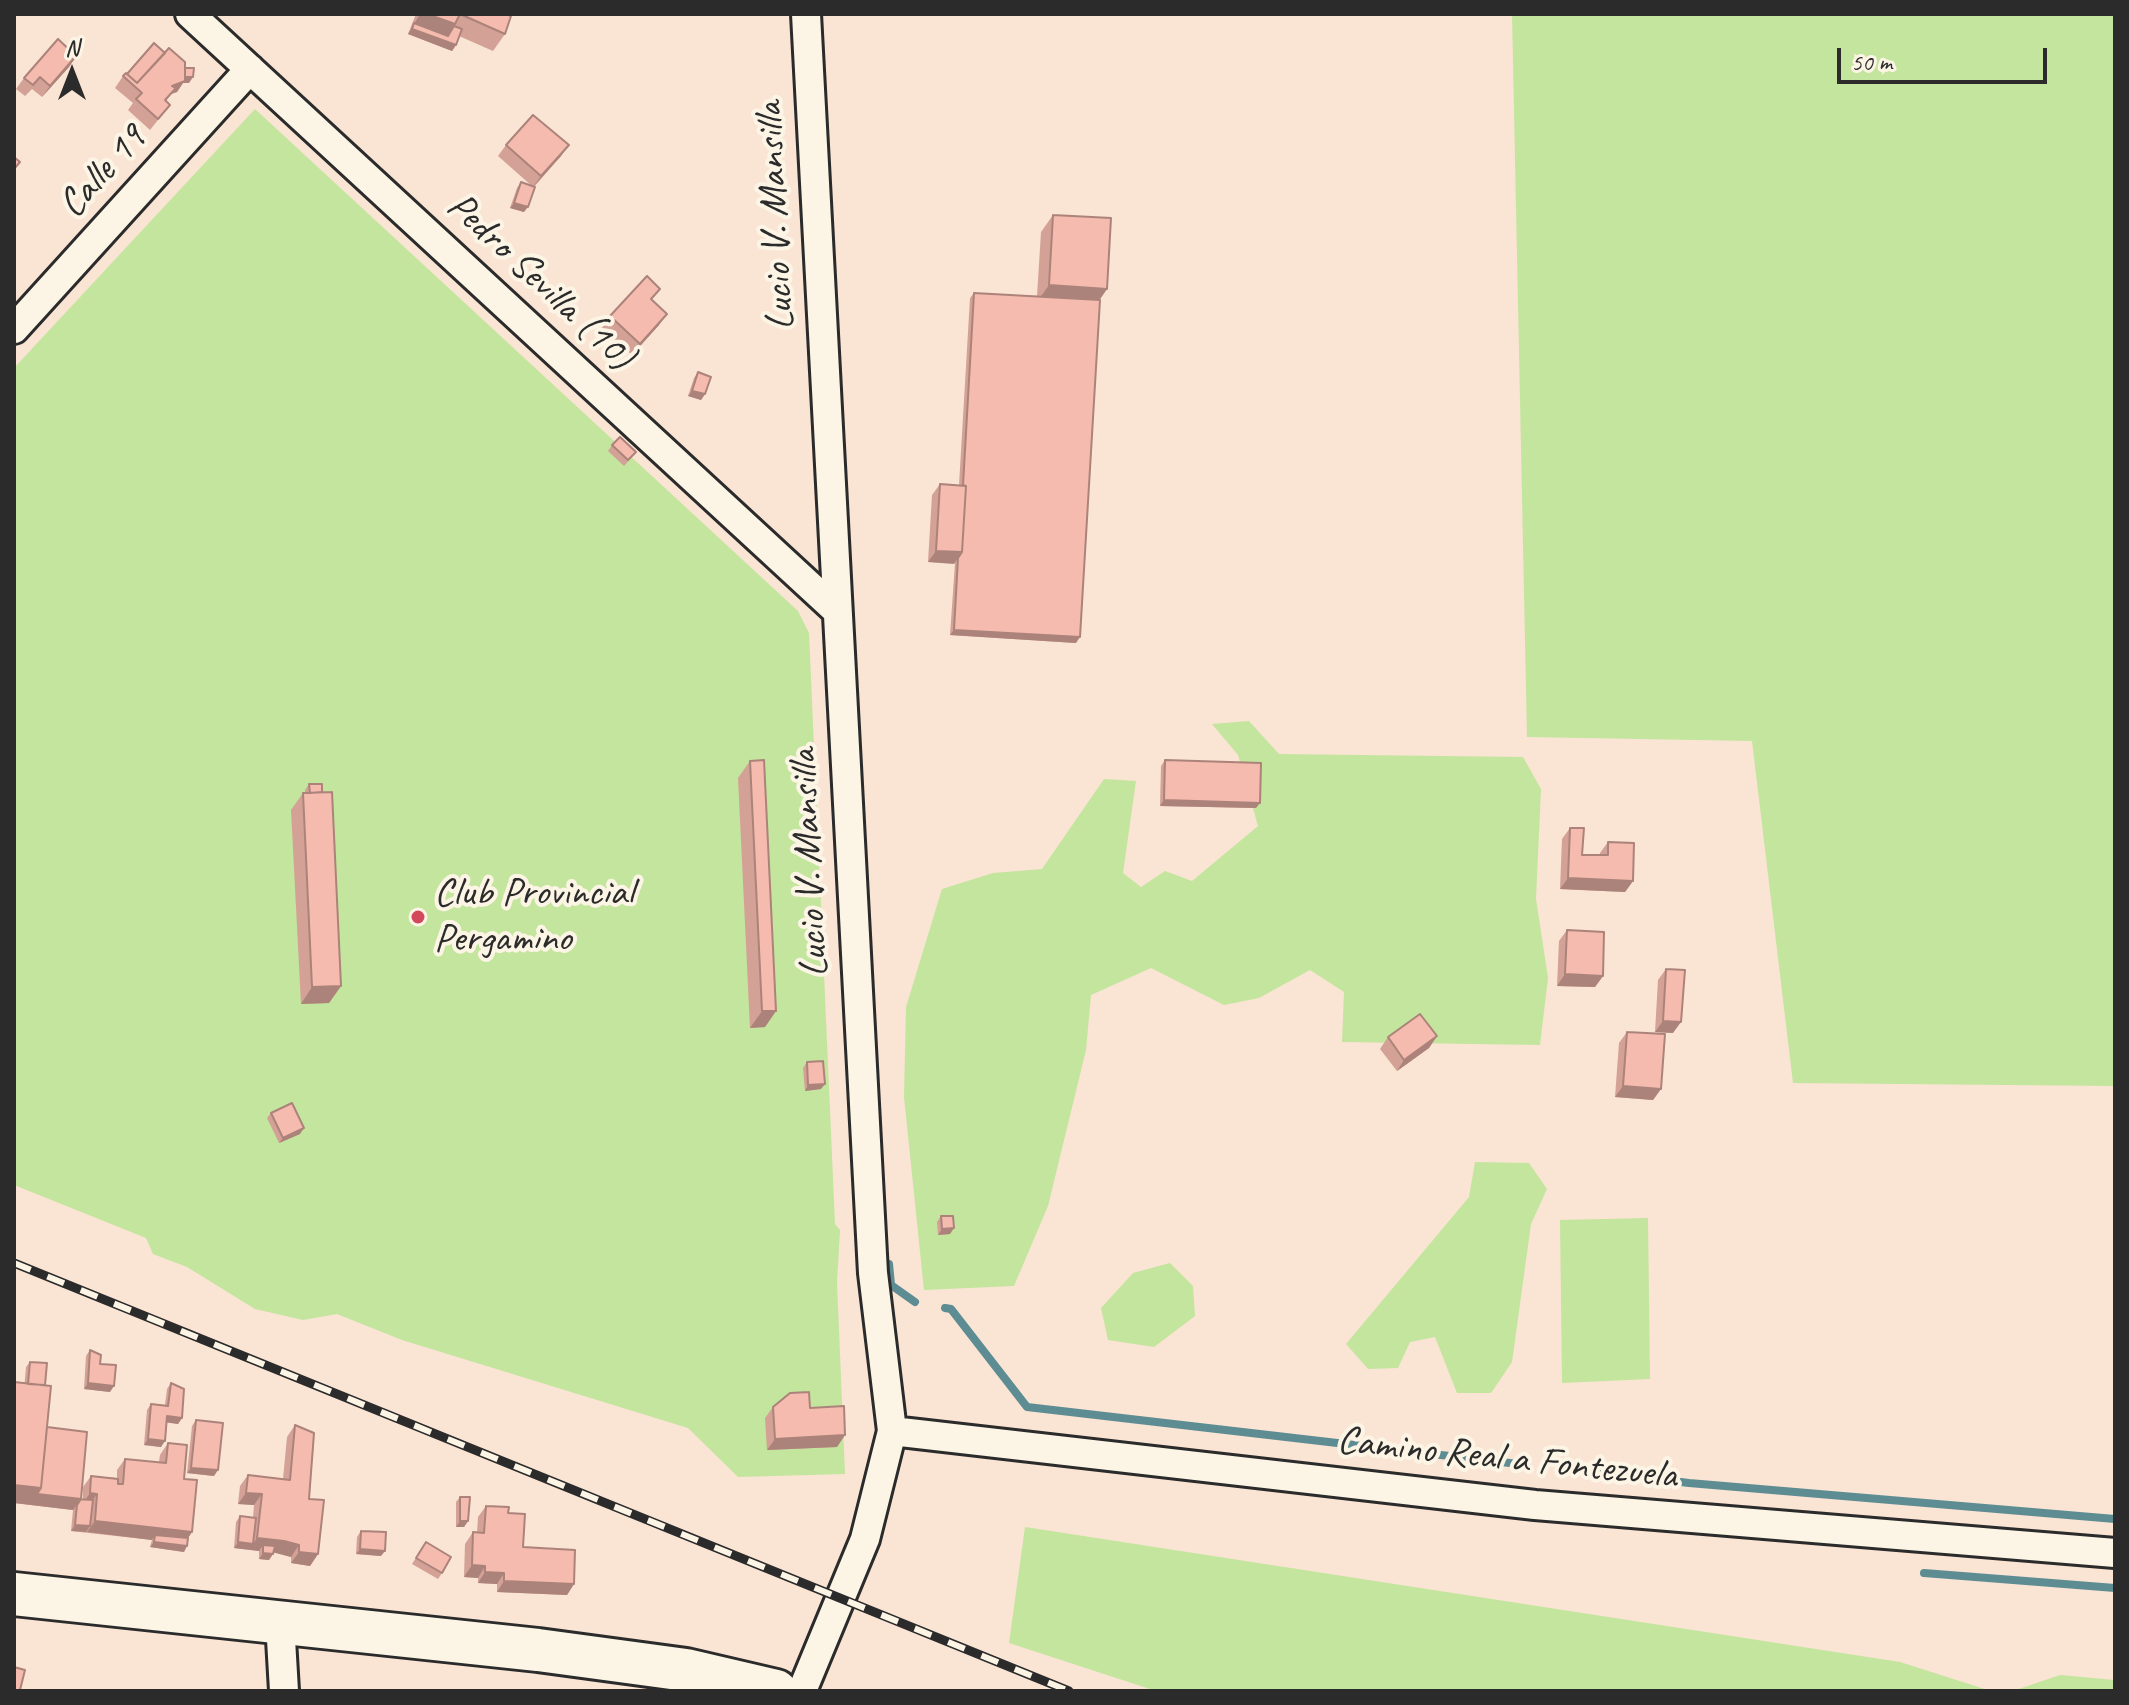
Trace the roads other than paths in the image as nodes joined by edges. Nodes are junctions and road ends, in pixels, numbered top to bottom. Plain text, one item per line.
1 (190, 14) edge
2 (806, 14) edge
3 (250, 69) junction
4 (14, 329) edge
5 (836, 610) junction
6 (892, 1431) junction
7 (2115, 1553) edge
8 (14, 1594) edge
9 (280, 1622) junction
10 (284, 1691) edge
11 (776, 1691) edge
12 (802, 1691) edge

1 - 3 street, Pedro Sevilla (10)
2 - 5 street, Lucio V. Mansilla
3 - 4 street, Calle 19
3 - 5 street, Pedro Sevilla (10)
5 - 6 street, Lucio V. Mansilla
6 - 7 street, Camino Real a Fontezuela
6 - 12 street, Lucio V. Mansilla
8 - 9 main road
9 - 10 street
9 - 11 main road

